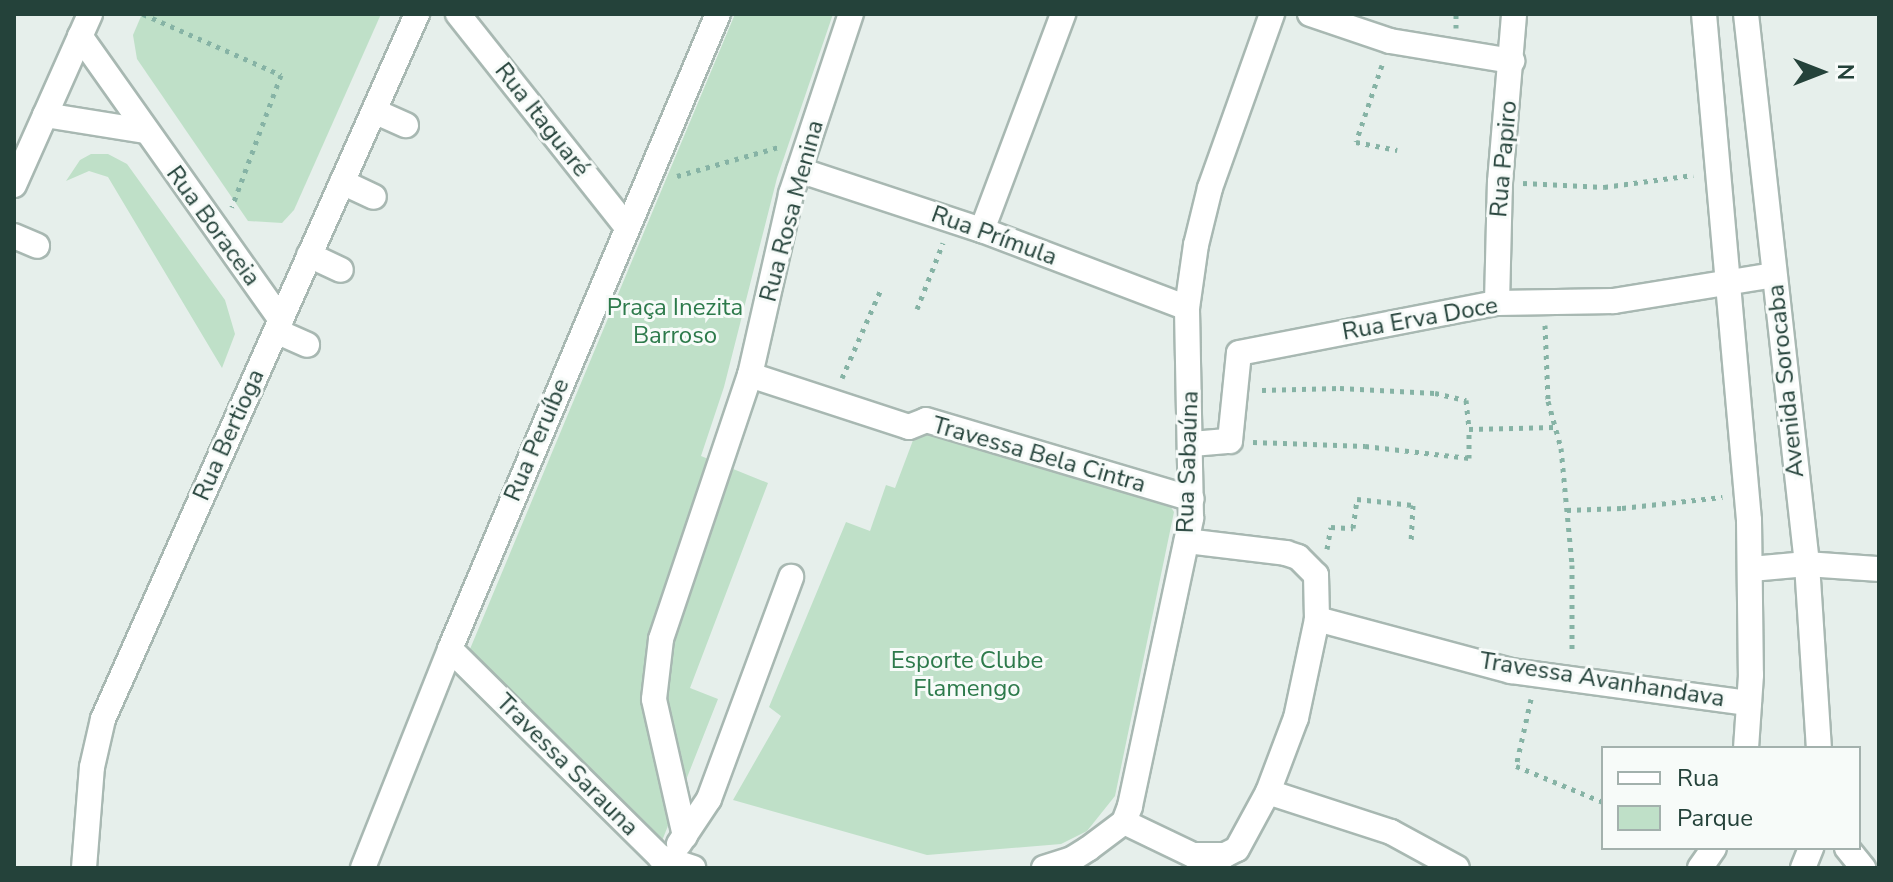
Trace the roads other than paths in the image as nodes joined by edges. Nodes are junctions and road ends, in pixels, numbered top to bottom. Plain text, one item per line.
1 (417, 14) edge
2 (458, 14) edge
3 (718, 14) edge
4 (851, 14) edge
5 (1063, 14) edge
6 (1272, 14) edge
7 (1312, 14) edge
8 (1514, 14) edge
9 (1704, 14) edge
10 (1746, 14) edge
11 (85, 25) edge
12 (1512, 61) junction
13 (374, 111) junction
14 (45, 115) junction
15 (406, 125) dead end
16 (145, 131) junction
17 (802, 162) junction
18 (342, 182) junction
19 (14, 185) edge
20 (374, 197) dead end
21 (626, 226) junction
22 (982, 230) junction
23 (14, 236) edge
24 (37, 246) dead end
25 (309, 255) junction
26 (341, 270) dead end
27 (1774, 275) junction
28 (1727, 281) junction
29 (1497, 303) junction
30 (1187, 308) junction
31 (278, 325) junction
32 (307, 345) dead end
33 (750, 375) junction
34 (1192, 444) junction
35 (1192, 499) junction
36 (1187, 541) junction
37 (1807, 564) junction
38 (1751, 569) junction
39 (1879, 569) edge
40 (791, 577) dead end
41 (1317, 619) junction
42 (450, 649) junction
43 (1749, 703) junction
44 (1746, 746) edge
45 (1819, 746) edge
46 (1268, 792) junction
47 (1124, 822) junction
48 (685, 836) junction
49 (1713, 850) edge
50 (1849, 850) edge
51 (662, 861) edge
52 (1208, 861) edge
53 (84, 868) edge
54 (363, 868) edge
55 (693, 868) edge
56 (1044, 868) edge
57 (1457, 868) edge
58 (1700, 868) edge
59 (1863, 868) edge

1 - 13 street, Rua Bertioga
2 - 21 street, Rua Itaguaré
3 - 21 street, Rua Peruíbe
4 - 17 street, Rua Rosa Menina
5 - 22 street
6 - 30 street, Rua Sabaúna
7 - 12 street
8 - 12 street, Rua Papiro
9 - 28 street, Avenida Sorocaba
10 - 27 street, Avenida Sorocaba
11 - 14 street
11 - 16 street, Rua Boraceia
12 - 29 street, Rua Papiro
13 - 15 street
13 - 18 street, Rua Bertioga
14 - 16 street
14 - 19 street
16 - 31 street, Rua Boraceia
17 - 22 street, Rua Prímula
17 - 33 street, Rua Rosa Menina
18 - 20 street
18 - 25 street, Rua Bertioga
21 - 42 street, Rua Peruíbe
22 - 30 street, Rua Prímula
23 - 24 street
25 - 26 street
25 - 31 street, Rua Bertioga
27 - 28 street, Rua Erva Doce
27 - 37 street, Avenida Sorocaba
28 - 29 street, Rua Erva Doce
28 - 38 street, Avenida Sorocaba
29 - 34 street, Rua Erva Doce
30 - 34 street, Rua Sabaúna
31 - 32 street
31 - 53 street, Rua Bertioga
33 - 35 street, Travessa Bela Cintra
33 - 48 street, Rua Rosa Menina
34 - 35 street, Rua Sabaúna
35 - 36 street, Rua Sabaúna
36 - 41 street
36 - 47 street, Rua Sabaúna
37 - 38 street
37 - 39 street
37 - 45 street, Avenida Sorocaba
38 - 43 street, Avenida Sorocaba
40 - 48 street
41 - 43 street, Travessa Avanhandava
41 - 46 street
42 - 51 street, Travessa Sarauna
42 - 54 street, Rua Peruíbe
43 - 44 street, Avenida Sorocaba
46 - 52 street
46 - 57 street
47 - 52 street
47 - 56 street
48 - 51 street
49 - 58 street
50 - 59 street
51 - 55 street, Travessa Sarauna

